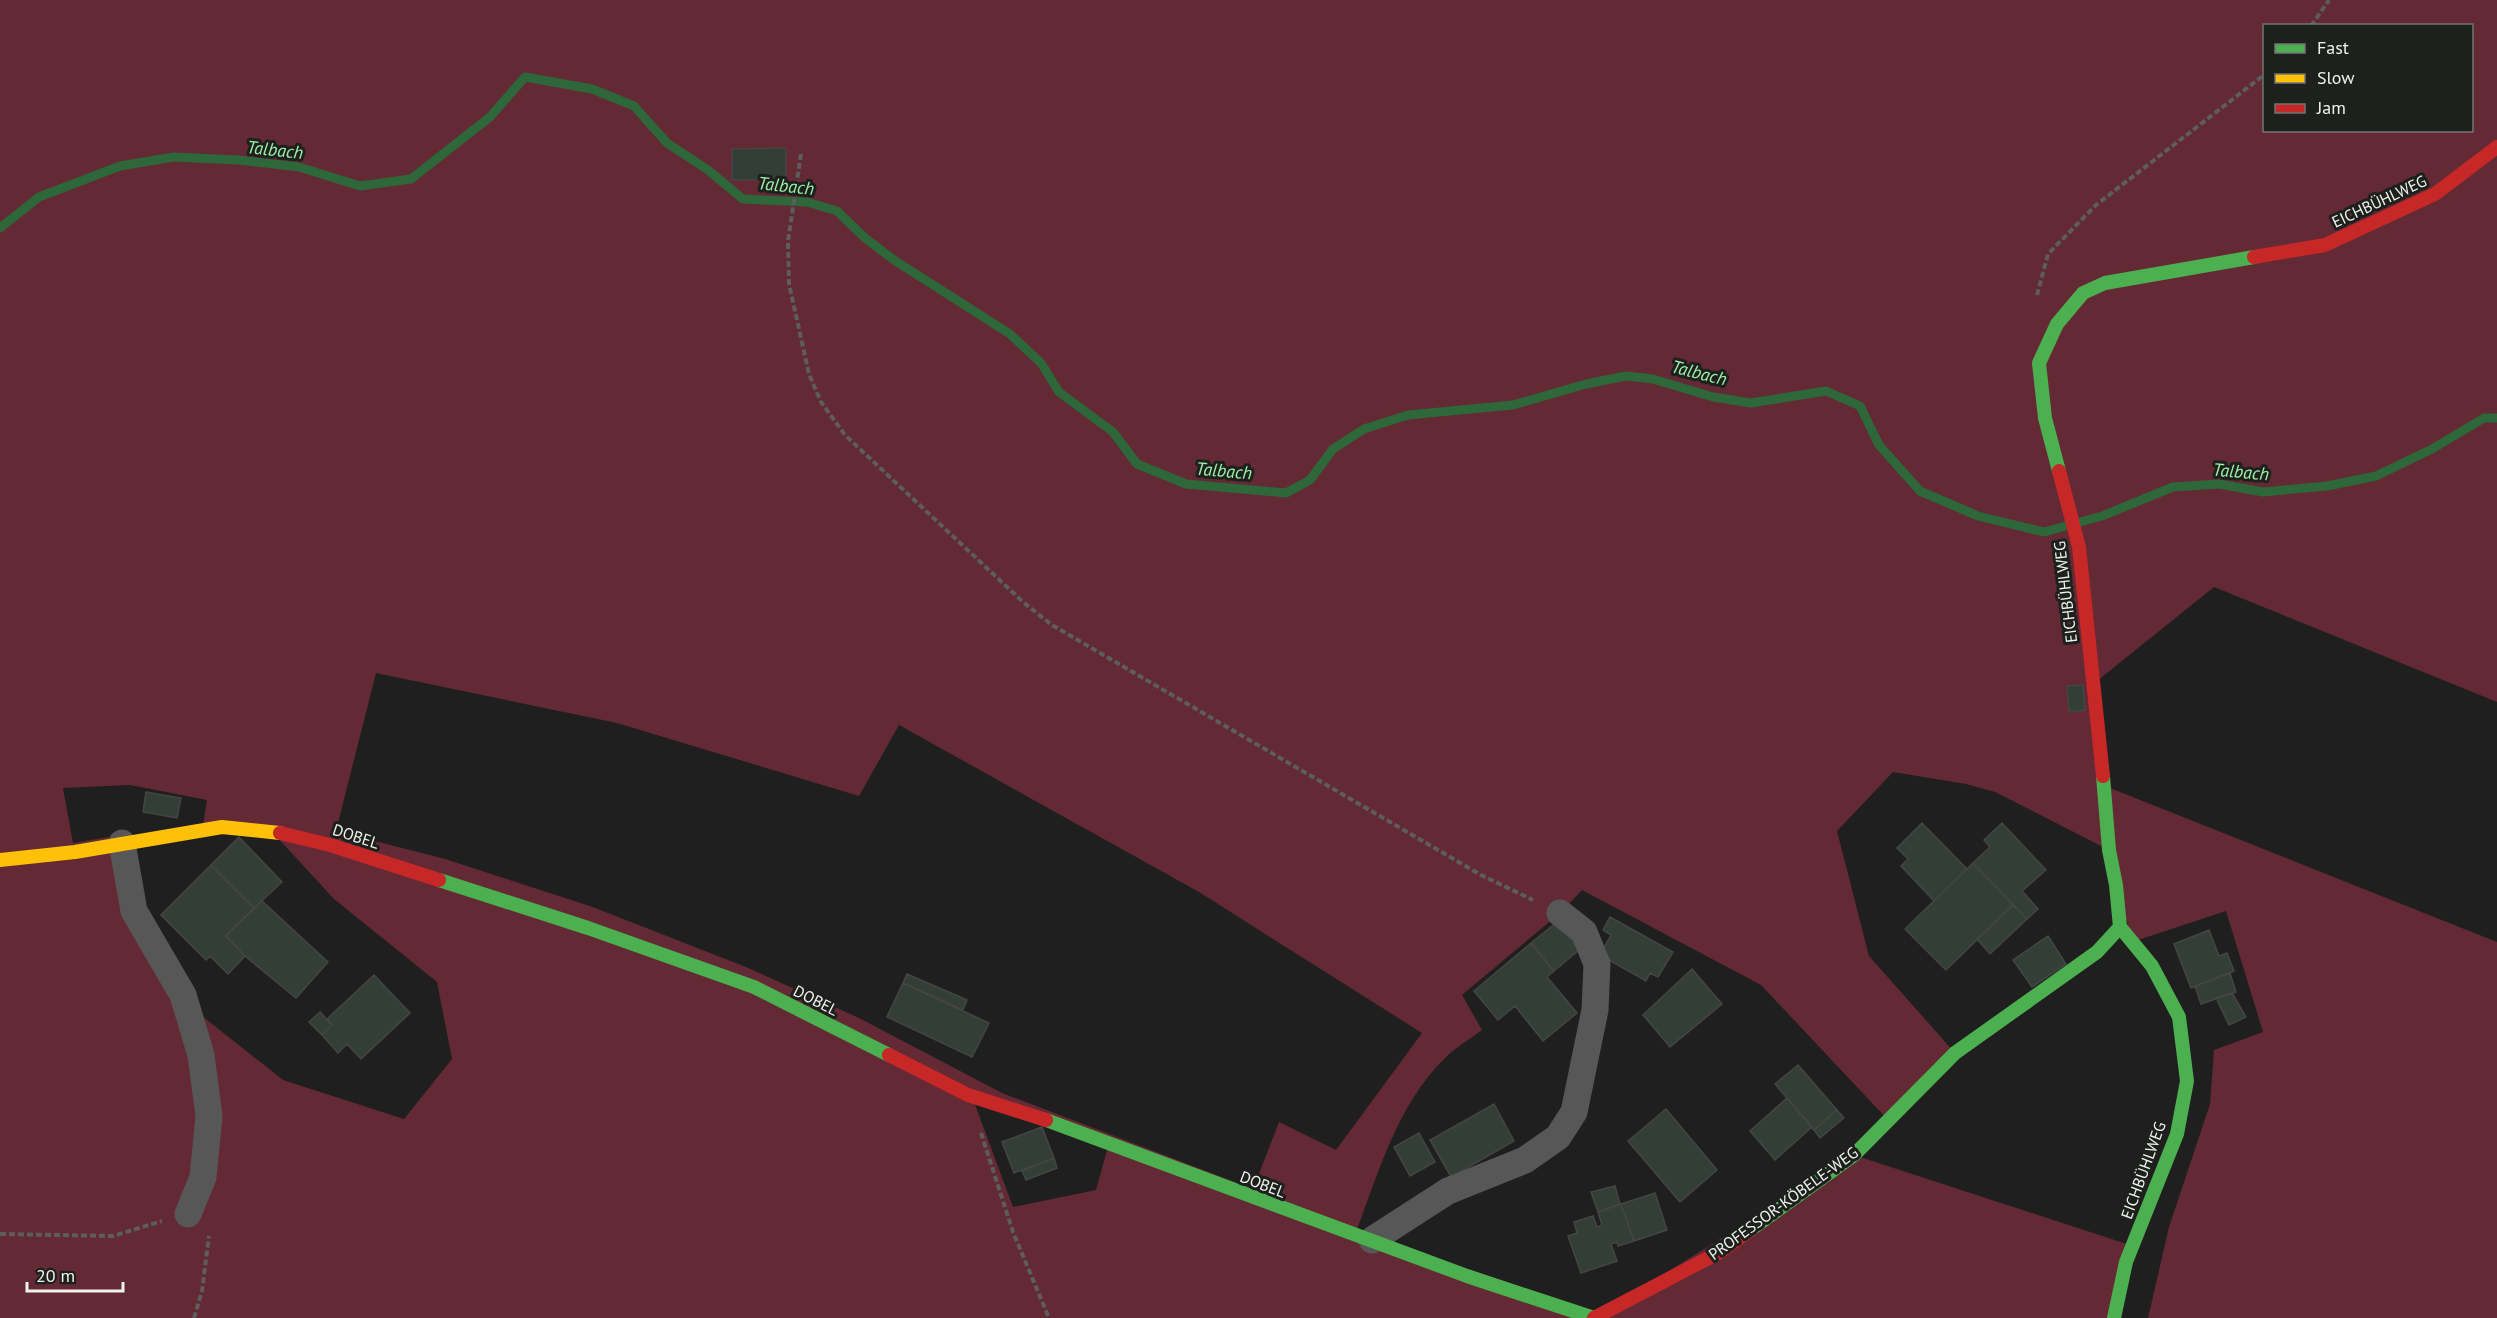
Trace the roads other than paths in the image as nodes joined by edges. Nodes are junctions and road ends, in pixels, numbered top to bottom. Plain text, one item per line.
1 (2497, 147) edge
2 (122, 843) junction
3 (0, 860) edge
4 (1560, 913) road end
5 (2120, 927) junction
6 (188, 1214) road end
7 (1372, 1240) junction
8 (1594, 1318) edge
9 (2114, 1318) edge

1 - 5 street, EICHBÜHLWEG
2 - 3 street, DOBEL
2 - 6 street
2 - 7 street, DOBEL
4 - 7 street
5 - 8 street, PROFESSOR-KÖBELE-WEG
5 - 9 street, EICHBÜHLWEG
7 - 8 street, DOBEL

